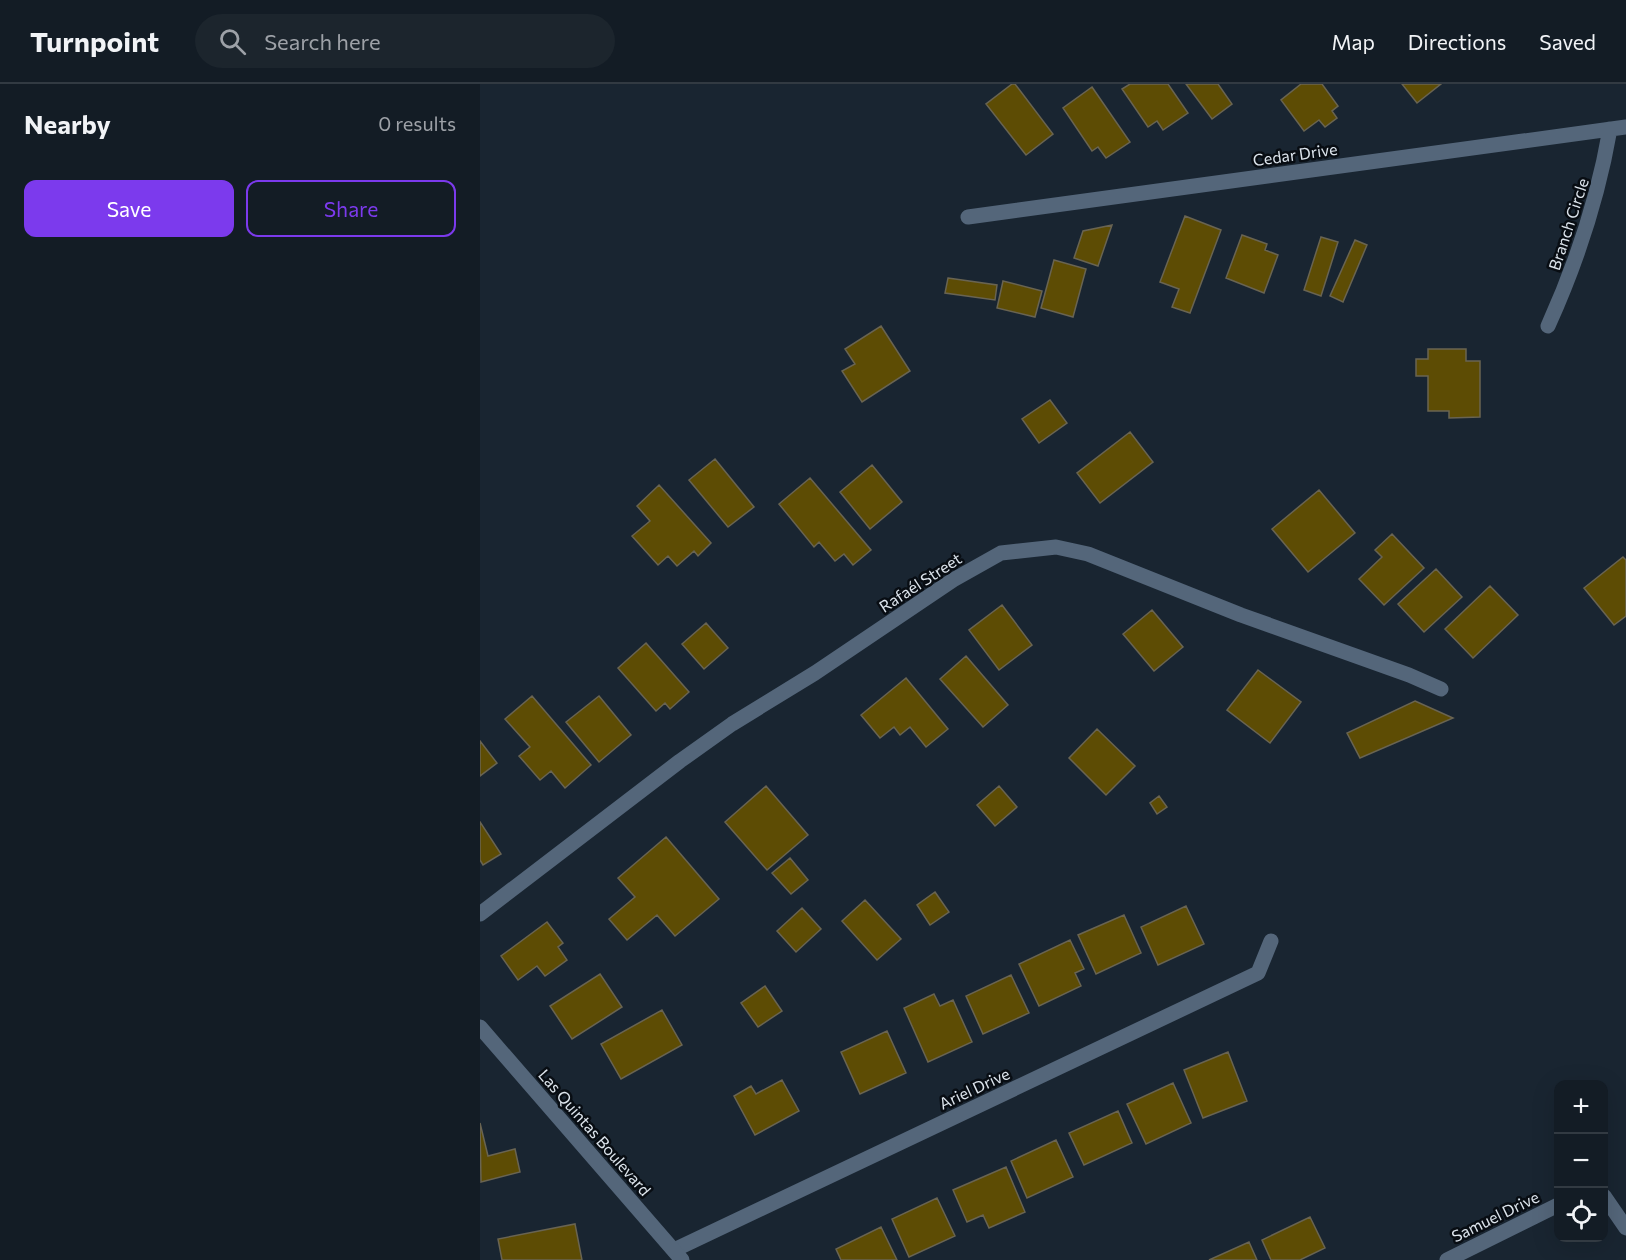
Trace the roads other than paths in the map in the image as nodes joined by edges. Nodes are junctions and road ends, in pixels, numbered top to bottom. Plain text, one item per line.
1 (1626, 127) edge
2 (1610, 129) junction
3 (968, 217) dead end
4 (1548, 326) dead end
5 (1441, 689) dead end
6 (480, 914) edge
7 (1271, 940) dead end
8 (480, 1027) edge
9 (1608, 1202) edge
10 (1554, 1207) edge
11 (1626, 1228) edge
12 (678, 1255) edge
13 (1447, 1260) edge

1 - 2 street, Cedar Drive
2 - 3 street, Cedar Drive
2 - 4 street, Branch Circle
5 - 6 street, Rafaél Street
7 - 12 street, Ariel Drive
8 - 12 street, Las Quintas Boulevard
9 - 11 street
10 - 13 street, Samuel Drive

